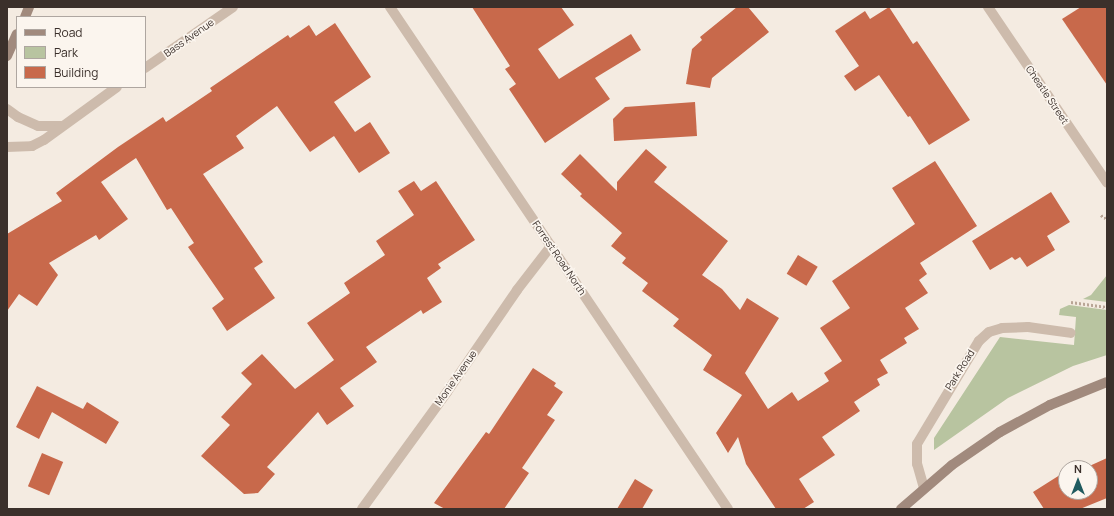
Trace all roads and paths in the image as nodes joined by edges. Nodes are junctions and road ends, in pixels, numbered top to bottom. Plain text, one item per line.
1 (234, 7) edge
2 (390, 7) edge
3 (988, 7) edge
4 (16, 36) edge
5 (7, 56) edge
6 (146, 67) edge
7 (117, 88) edge
8 (7, 109) edge
9 (61, 126) junction
10 (7, 147) edge
11 (1107, 183) edge
12 (1101, 215) dead end
13 (1107, 219) edge
14 (551, 246) junction
15 (1071, 302) dead end
16 (1107, 307) edge
17 (1071, 333) dead end
18 (1107, 382) edge
19 (924, 488) junction
20 (362, 509) edge
21 (728, 509) edge
22 (901, 509) edge

1 - 6 street, Bass Avenue
2 - 14 street, Forrest Road North
3 - 11 street, Cheatle Street
4 - 5 main road
7 - 9 street
8 - 9 street
9 - 10 street
12 - 13 path
14 - 20 street, Monie Avenue
14 - 21 street, Forrest Road North
15 - 16 path
17 - 19 street, Park Road
18 - 19 main road
19 - 22 main road

